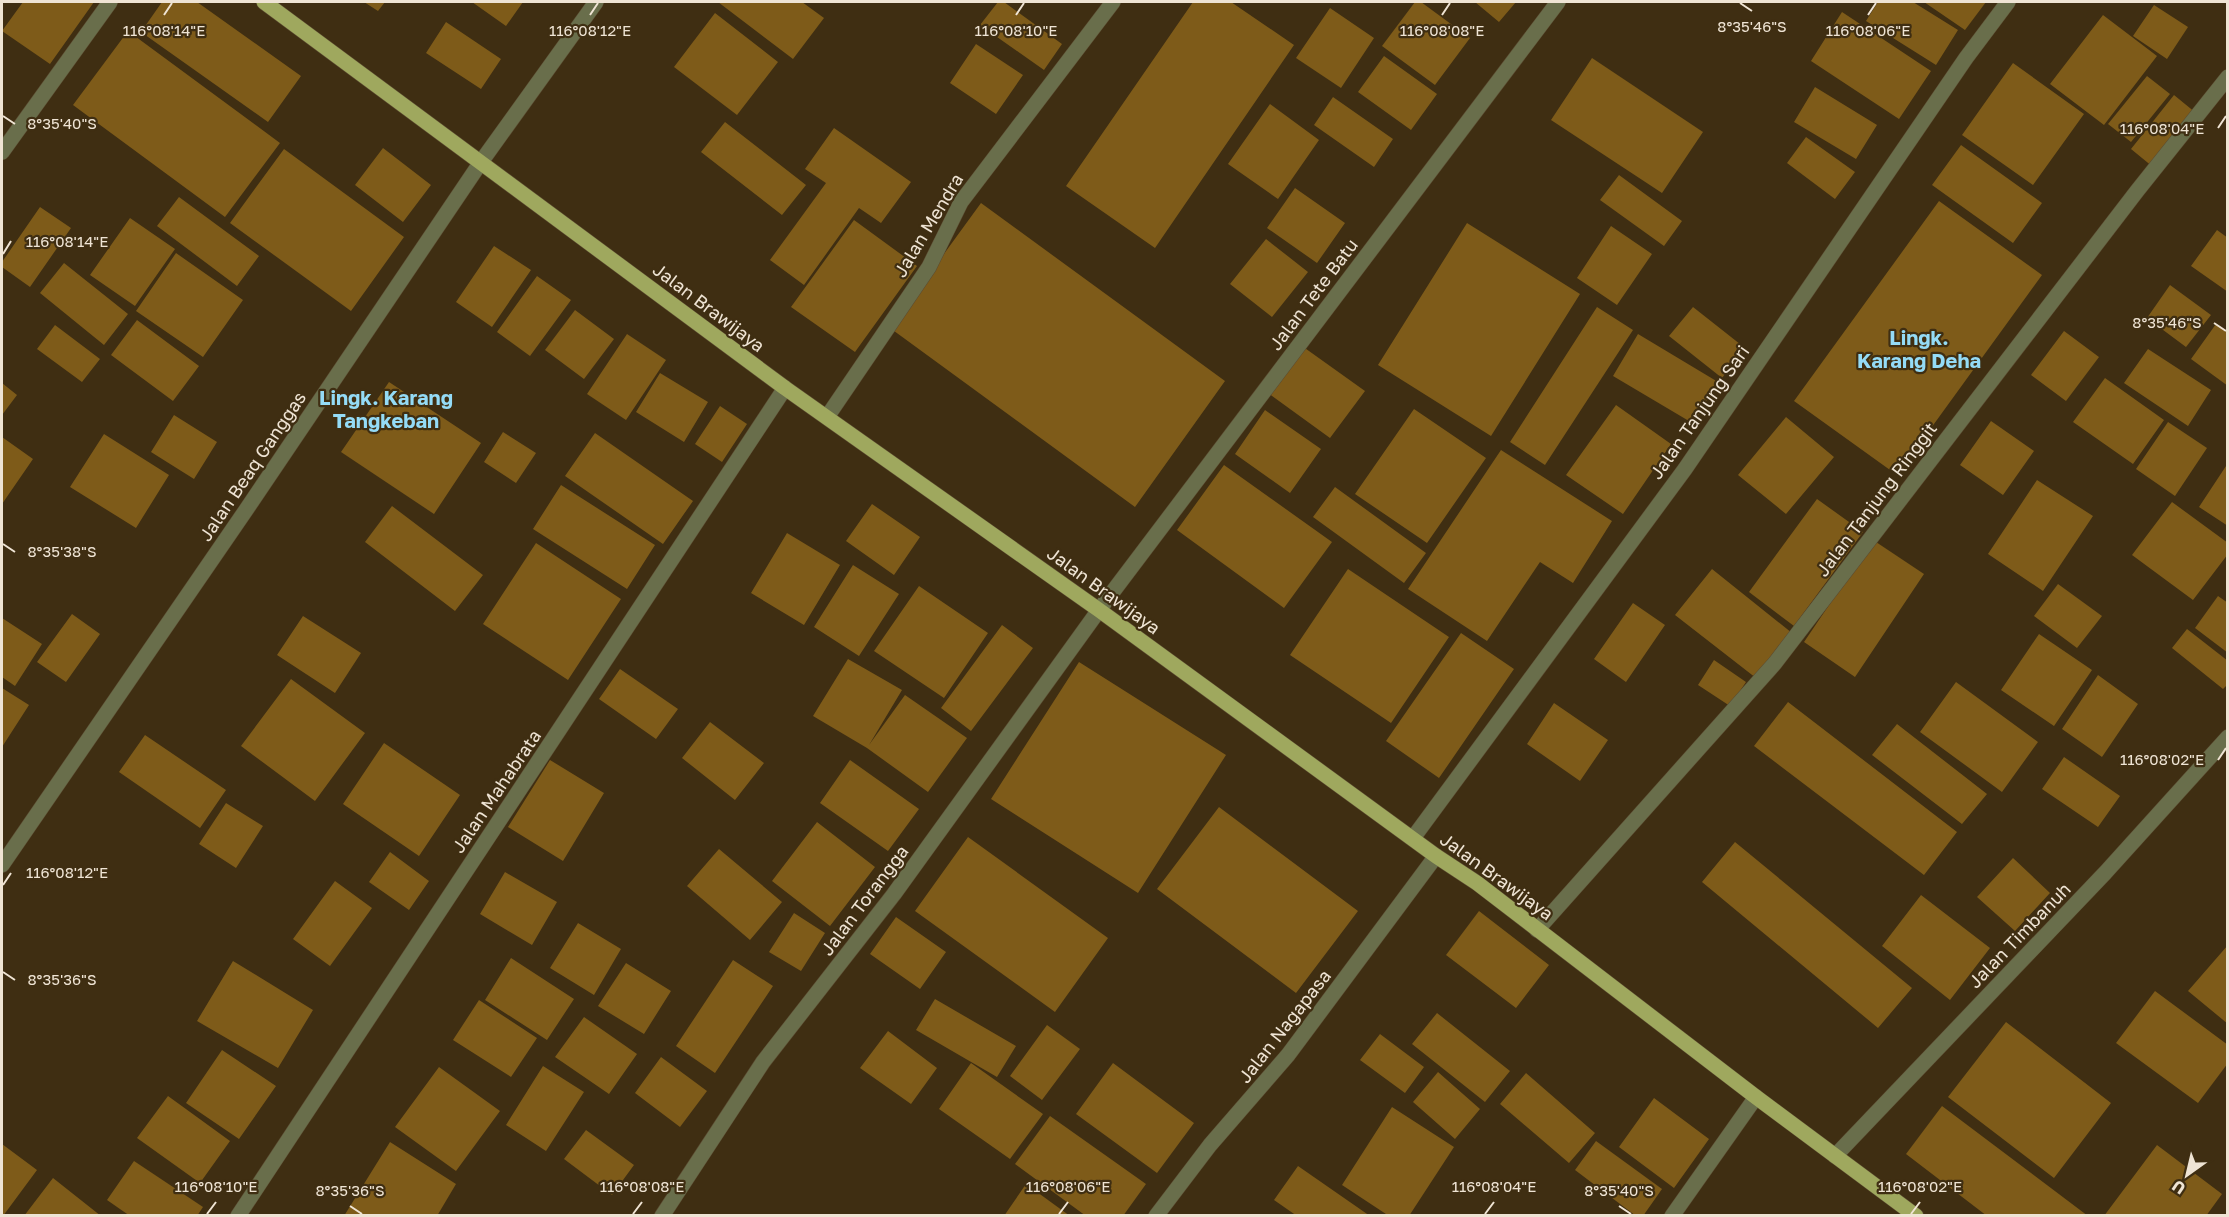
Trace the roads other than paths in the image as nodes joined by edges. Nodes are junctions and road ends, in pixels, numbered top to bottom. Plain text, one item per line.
1 (111, 2) edge
2 (264, 2) edge
3 (596, 2) edge
4 (1113, 2) edge
5 (1558, 2) edge
6 (2008, 2) edge
7 (2228, 77) edge
8 (2, 152) edge
9 (480, 162) junction
10 (785, 388) junction
11 (827, 417) junction
12 (1099, 610) junction
13 (2228, 737) edge
14 (1413, 838) junction
15 (1436, 855) junction
16 (2, 865) edge
17 (1537, 930) junction
18 (1756, 1097) junction
19 (1835, 1156) junction
20 (238, 1215) edge
21 (662, 1215) edge
22 (1156, 1215) edge
23 (1672, 1215) edge
24 (1916, 1215) edge

1 - 8 street
2 - 9 main road, Jalan Brawijaya
3 - 9 street, Jalan Beaq Ganggas
4 - 11 street, Jalan Mendra
5 - 12 street, Jalan Tete Batu
6 - 14 street, Jalan Tanjung Sari
7 - 17 street, Jalan Tanjung Ringgit
9 - 10 main road, Jalan Brawijaya
9 - 16 street, Jalan Beaq Ganggas
10 - 11 main road, Jalan Brawijaya
10 - 20 street, Jalan Mahabrata
11 - 12 main road, Jalan Brawijaya
12 - 14 main road, Jalan Brawijaya
12 - 21 street, Jalan Torangga
13 - 19 street, Jalan Timbanuh
14 - 15 main road, Jalan Brawijaya
15 - 17 main road, Jalan Brawijaya
15 - 22 street, Jalan Nagapasa
17 - 18 main road, Jalan Brawijaya
18 - 19 main road, Jalan Brawijaya
18 - 23 street
19 - 24 main road, Jalan Brawijaya

